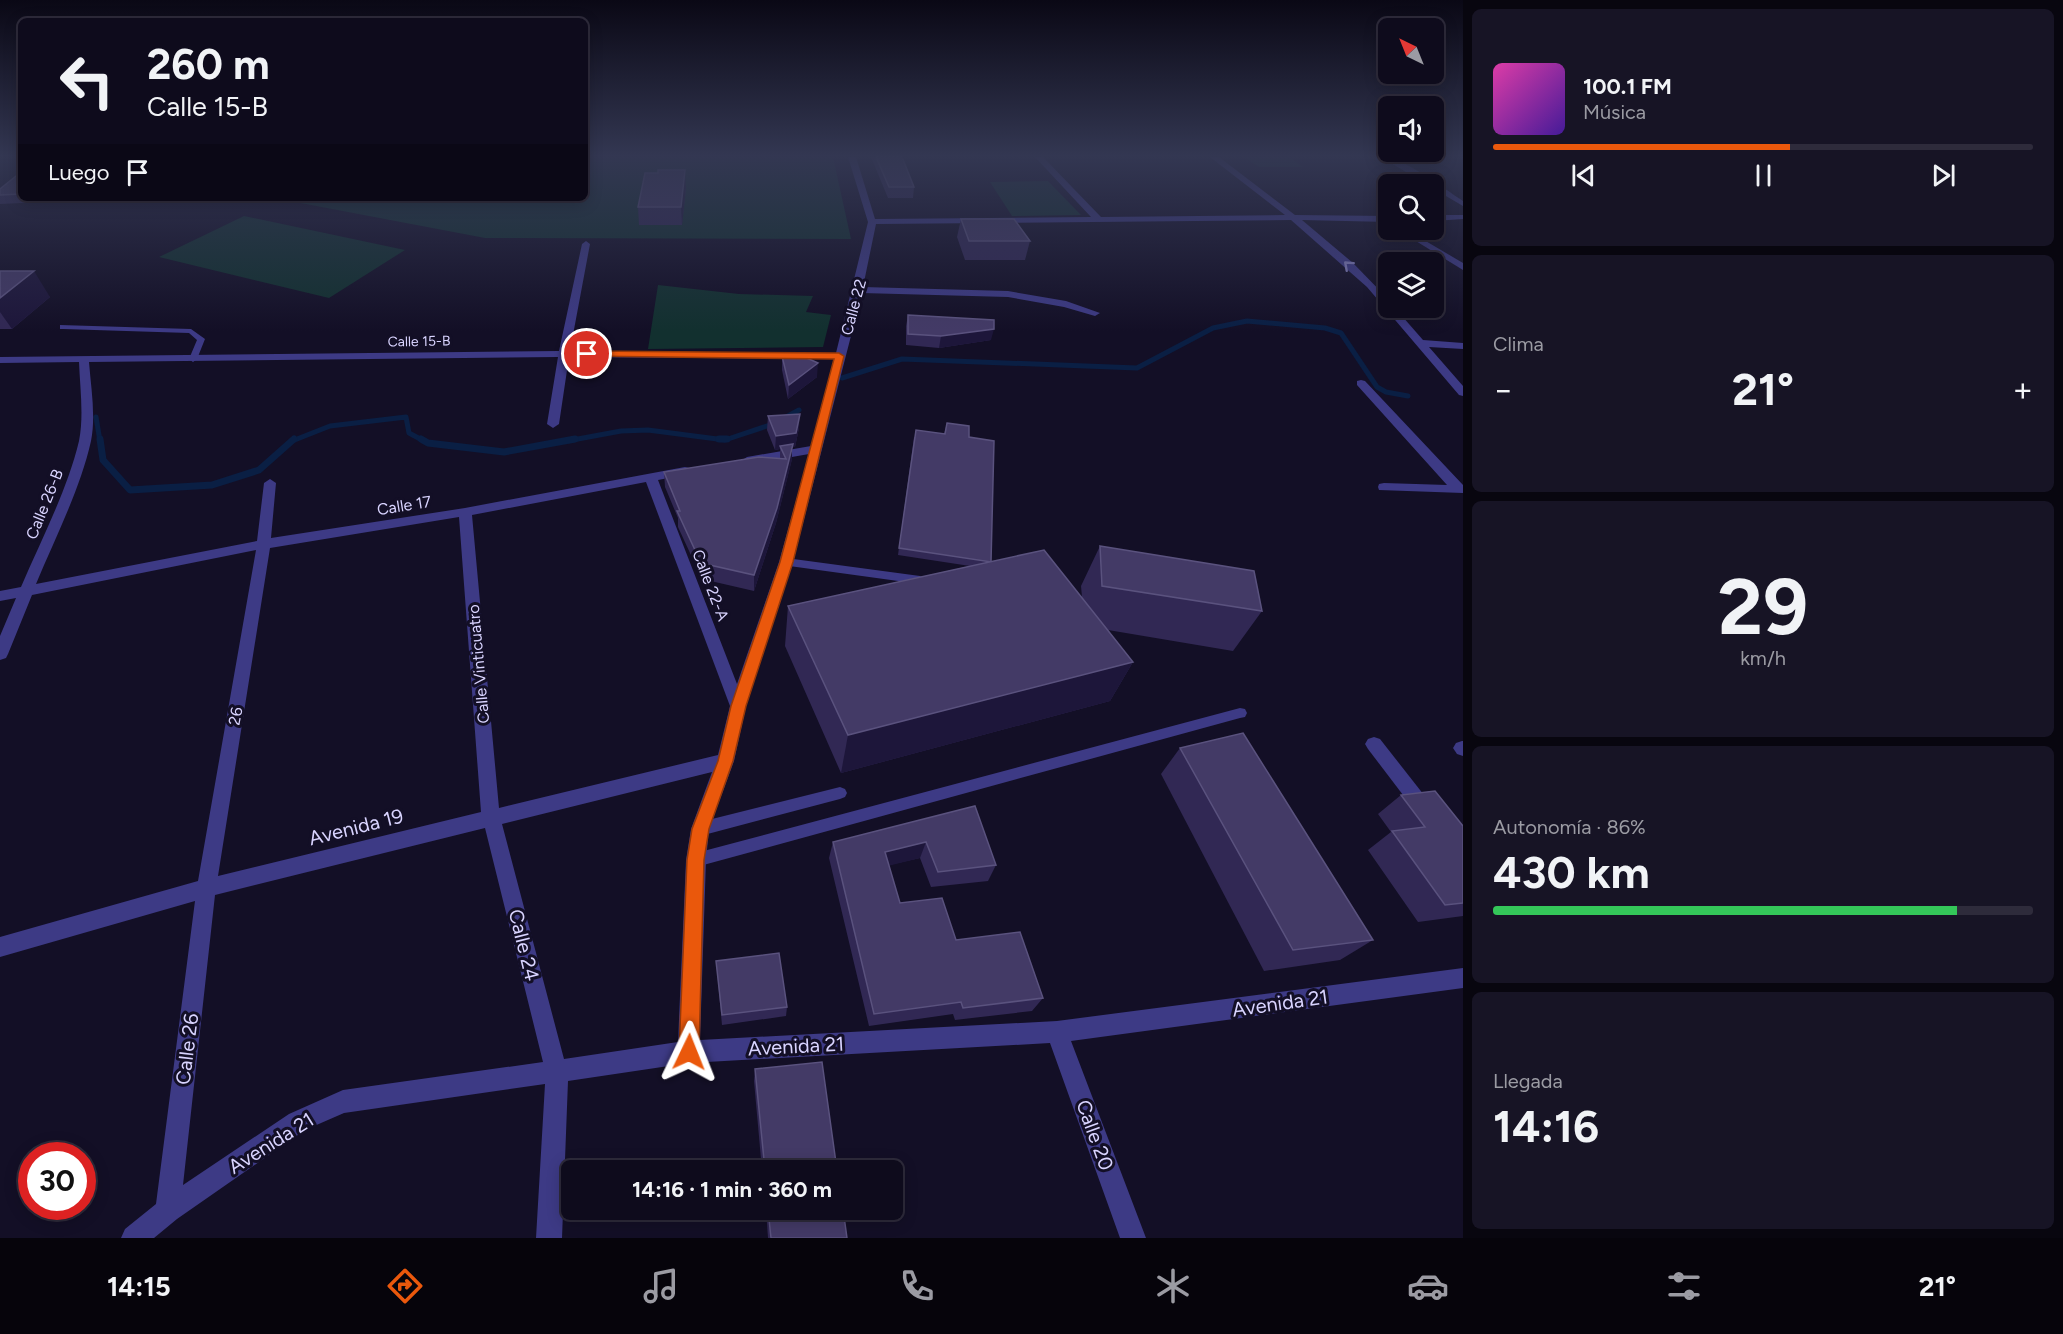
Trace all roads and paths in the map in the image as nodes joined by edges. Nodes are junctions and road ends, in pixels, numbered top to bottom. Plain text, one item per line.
1 (870, 215) edge
2 (1094, 215) edge
3 (1291, 215) edge
4 (1294, 217) junction
5 (1463, 217) edge
6 (1444, 218) edge
7 (1098, 219) junction
8 (1378, 220) edge
9 (872, 222) junction
10 (1418, 240) edge
11 (586, 244) dead end
12 (1463, 267) edge
13 (858, 290) junction
14 (1378, 294) edge
15 (1095, 313) dead end
16 (1399, 318) edge
17 (63, 327) dead end
18 (1420, 343) junction
19 (1463, 346) edge
20 (564, 354) junction
21 (839, 356) junction
22 (193, 359) junction
23 (0, 360) edge
24 (84, 360) junction
25 (1361, 383) dead end
26 (1463, 393) edge
27 (554, 424) dead end
28 (814, 449) junction
29 (732, 463) edge
30 (697, 469) edge
31 (650, 477) junction
32 (270, 483) dead end
33 (1384, 487) dead end
34 (1461, 489) edge
35 (465, 512) junction
36 (264, 544) junction
37 (786, 562) junction
38 (920, 580) edge
39 (27, 591) junction
40 (0, 596) edge
41 (0, 654) edge
42 (738, 706) junction
43 (1240, 713) dead end
44 (1374, 744) dead end
45 (725, 761) junction
46 (840, 793) dead end
47 (491, 817) junction
48 (1436, 824) edge
49 (700, 829) junction
50 (696, 860) junction
51 (206, 888) junction
52 (0, 946) edge
53 (1463, 978) edge
54 (1057, 1032) junction
55 (689, 1052) junction
56 (557, 1073) junction
57 (168, 1210) junction
58 (134, 1238) edge
59 (549, 1238) edge
60 (1133, 1238) edge

1 - 9 street, Calle 22
2 - 7 street
3 - 4 street
4 - 7 street
4 - 8 street
14 -> 4 street
5 - 6 street
7 - 9 street
9 - 13 street, Calle 22
10 - 12 street
11 - 20 street
13 - 15 street
13 - 21 street, Calle 22
16 - 18 street
17 - 22 lane
18 - 19 street
18 - 26 street
20 - 21 street, Calle 15-B
20 - 22 street, Calle 15-B
20 - 27 street
21 - 28 street, Calle 22
22 - 24 street, Calle 15-B
23 - 24 street, Calle 15-B
24 - 39 street, Calle 26-B
25 - 34 street
28 - 29 street
28 - 37 street, Calle 22
30 - 31 street, Calle 17
31 - 35 street, Calle 17
31 - 42 street, Calle 22-A
32 - 36 street, 26
33 - 34 street
35 - 36 street, Calle 17
35 - 47 street, Calle Vinticuatro
36 - 39 street, Calle 17
36 - 51 street, 26
37 - 38 lane
37 - 42 street, Calle 22
39 - 40 street, Calle 17
39 - 41 street, Calle 26-B
42 - 45 street, Calle 22
43 - 50 lane
44 - 48 street
45 - 47 street, Avenida 19
45 - 49 street, Calle 22
46 - 49 lane
47 - 51 street, Avenida 19
47 - 56 street, Calle 24
49 - 50 street, Calle 22
50 - 55 street, Calle 22
51 - 52 street, Avenida 19
51 - 57 street, Calle 26
53 - 54 street, Avenida 21
54 - 55 street, Avenida 21
54 - 60 street, Calle 20
55 - 56 street, Avenida 21
56 - 57 street, Avenida 21
56 - 59 street
57 - 58 street, Avenida 21

